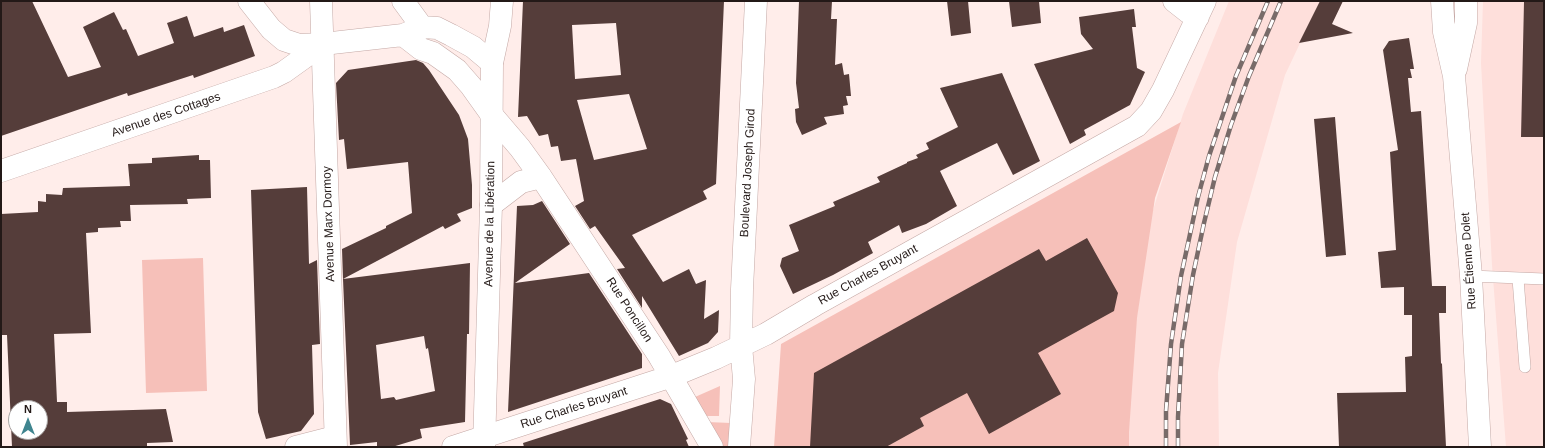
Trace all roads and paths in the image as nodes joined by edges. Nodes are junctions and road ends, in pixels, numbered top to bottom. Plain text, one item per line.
1 (249, 1) edge
2 (321, 1) edge
3 (403, 1) edge
4 (502, 1) edge
5 (756, 1) edge
6 (1174, 1) edge
7 (1442, 1) edge
8 (1466, 1) edge
9 (1202, 9) edge
10 (412, 31) junction
11 (323, 44) junction
12 (492, 63) junction
13 (1454, 76) junction
14 (491, 114) junction
15 (1, 171) edge
16 (541, 177) junction
17 (491, 205) junction
18 (1471, 276) junction
19 (1518, 279) junction
20 (1544, 280) edge
21 (741, 346) junction
22 (1525, 367) dead end
23 (672, 376) junction
24 (336, 442) edge
25 (484, 442) edge
26 (296, 447) edge
27 (453, 447) edge
28 (712, 447) edge
29 (739, 447) edge
30 (1480, 447) edge

1 - 11 street
2 - 11 street, Avenue Marx Dormoy
3 - 10 street, Rue Poncillon
4 - 12 street, Avenue de la Libération
5 - 21 street, Boulevard Joseph Girod
6 - 9 street
7 - 13 street, Rue Étienne Dolet
8 - 13 street, Rue Étienne Dolet
9 - 21 street, Rue Charles Bruyant
10 - 11 street
10 - 12 street
10 - 14 street, Rue Poncillon
11 - 15 street, Avenue des Cottages
11 - 24 street, Avenue Marx Dormoy
12 - 14 street, Avenue de la Libération
13 - 18 street, Rue Étienne Dolet
14 - 16 street, Rue Poncillon
14 - 17 street, Avenue de la Libération
16 - 17 street
16 - 23 street, Rue Poncillon
17 - 25 street, Avenue de la Libération
18 - 19 lane
18 - 30 street, Rue Étienne Dolet
19 - 20 lane
19 - 22 lane
21 - 23 street, Rue Charles Bruyant
21 - 29 street
23 - 25 street, Rue Charles Bruyant
23 - 28 street, Rue Poncillon
24 - 26 street
25 - 27 street, Rue Charles Bruyant

